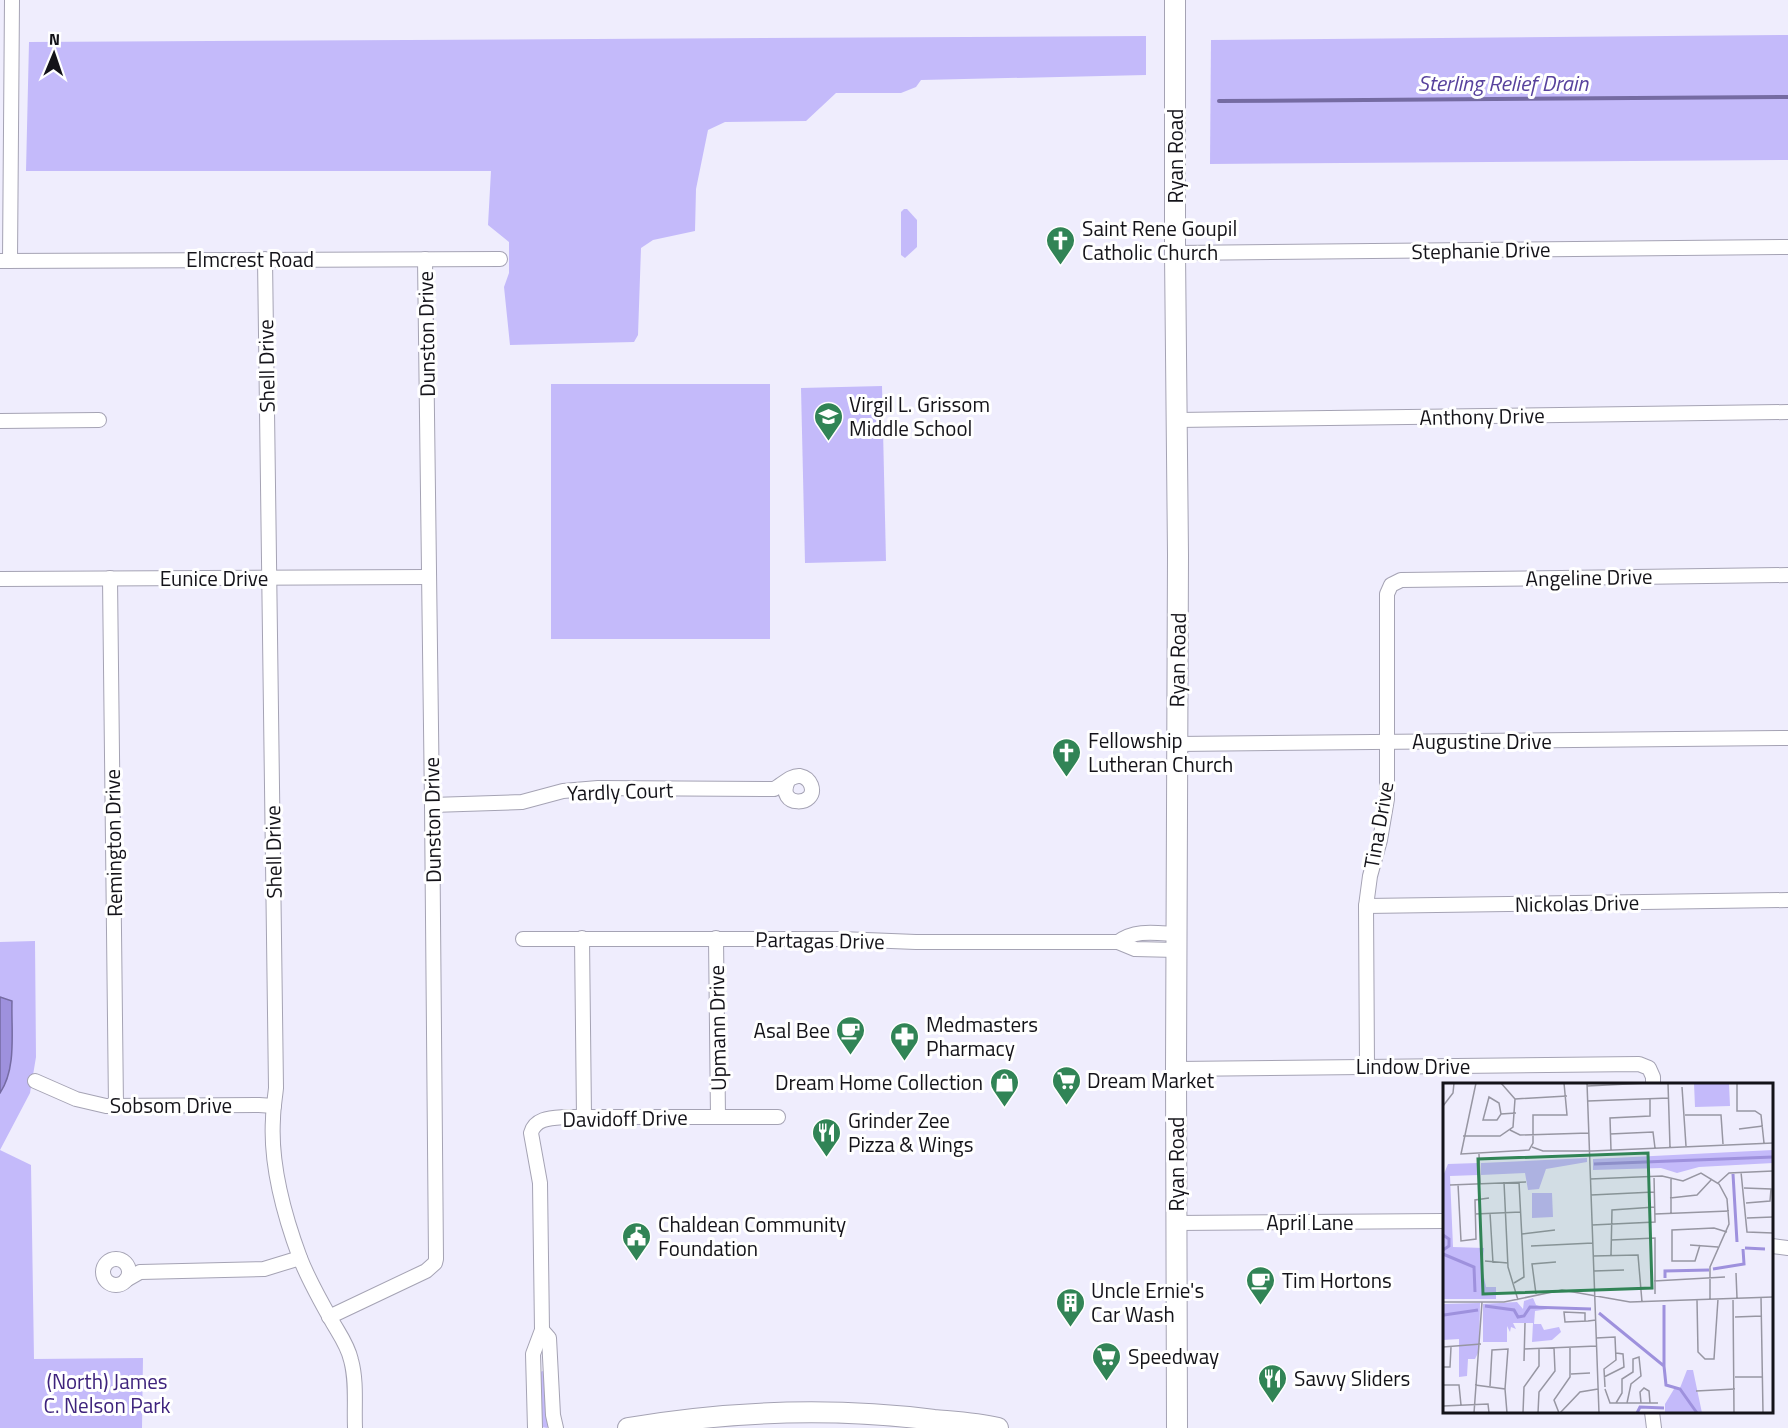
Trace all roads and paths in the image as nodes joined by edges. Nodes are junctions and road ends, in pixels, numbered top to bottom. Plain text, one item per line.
1 (12, 0) edge
2 (1175, 0) edge
3 (1788, 247) edge
4 (1175, 254) junction
5 (265, 259) junction
6 (425, 259) junction
7 (500, 259) dead end
8 (5, 261) edge
9 (1788, 412) edge
10 (0, 420) edge
11 (99, 420) dead end
12 (1177, 420) junction
13 (1788, 575) edge
14 (429, 577) junction
15 (110, 578) junction
16 (269, 578) junction
17 (0, 579) edge
18 (1391, 585) joint
19 (1788, 738) edge
20 (1388, 742) junction
21 (1177, 744) junction
22 (788, 781) junction
23 (774, 789) junction
24 (788, 797) junction
25 (432, 805) junction
26 (1788, 900) edge
27 (1366, 906) junction
28 (582, 938) junction
29 (716, 938) junction
30 (523, 939) dead end
31 (1176, 942) junction
32 (1366, 1066) junction
33 (1176, 1069) junction
34 (35, 1081) dead end
35 (1653, 1083) edge
36 (116, 1107) junction
37 (274, 1107) junction
38 (584, 1117) junction
39 (718, 1117) junction
40 (778, 1117) dead end
41 (1443, 1221) edge
42 (1176, 1223) junction
43 (1773, 1246) edge
44 (1788, 1248) edge
45 (300, 1258) junction
46 (126, 1264) junction
47 (140, 1272) junction
48 (126, 1280) junction
49 (329, 1317) junction
50 (542, 1329) junction
51 (1652, 1413) edge
52 (355, 1428) edge
53 (535, 1428) edge
54 (556, 1428) edge
55 (628, 1428) edge
56 (998, 1428) edge
57 (1178, 1428) edge
58 (1654, 1428) edge

1 - 8 street
2 - 4 main road, Ryan Road
3 - 4 street, Stephanie Drive
4 - 12 main road, Ryan Road
5 - 6 street, Elmcrest Road
5 - 8 street, Elmcrest Road
5 - 16 street, Shell Drive
6 - 7 street, Elmcrest Road
6 - 14 street, Dunston Drive
9 - 12 street, Anthony Drive
10 - 11 street
12 - 21 main road, Ryan Road
13 - 18 street, Angeline Drive
14 - 16 street, Eunice Drive
14 - 25 street, Dunston Drive
15 - 16 street, Eunice Drive
15 - 17 street, Eunice Drive
15 - 36 street, Remington Drive
16 - 37 street, Shell Drive
18 - 20 street, Tina Drive
19 - 20 street, Augustine Drive
20 - 21 street, Augustine Drive
20 - 27 street, Tina Drive
21 - 31 main road, Ryan Road
22 - 23 street, Yardly Court
22 - 24 street
22 - 24 street
23 - 24 street, Yardly Court
23 - 25 street, Yardly Court
25 - 49 street, Dunston Drive
26 - 27 street, Nickolas Drive
27 - 32 street, Tina Drive
28 - 29 street, Partagas Drive
28 - 30 street, Partagas Drive
28 - 38 street
29 - 31 street, Partagas Drive
29 - 39 street, Upmann Drive
31 - 33 main road, Ryan Road
32 - 33 street, Lindow Drive
32 - 35 street, Lindow Drive
33 - 42 main road, Ryan Road
34 - 36 street, Sobsom Drive
36 - 37 street, Sobsom Drive
37 - 45 street, Shell Drive
38 - 39 street, Davidoff Drive
38 - 50 street, Davidoff Drive
39 - 40 street, Davidoff Drive
41 - 42 street, April Lane
42 - 57 main road, Ryan Road
43 - 44 street
45 - 47 street
45 - 49 street, Shell Drive
46 - 47 street
46 - 48 street
46 - 48 street
47 - 48 street
49 - 52 street, Shell Drive
50 - 53 street, Davidoff Drive
50 - 54 street, Davidoff Drive
51 - 58 street
55 - 56 main road

